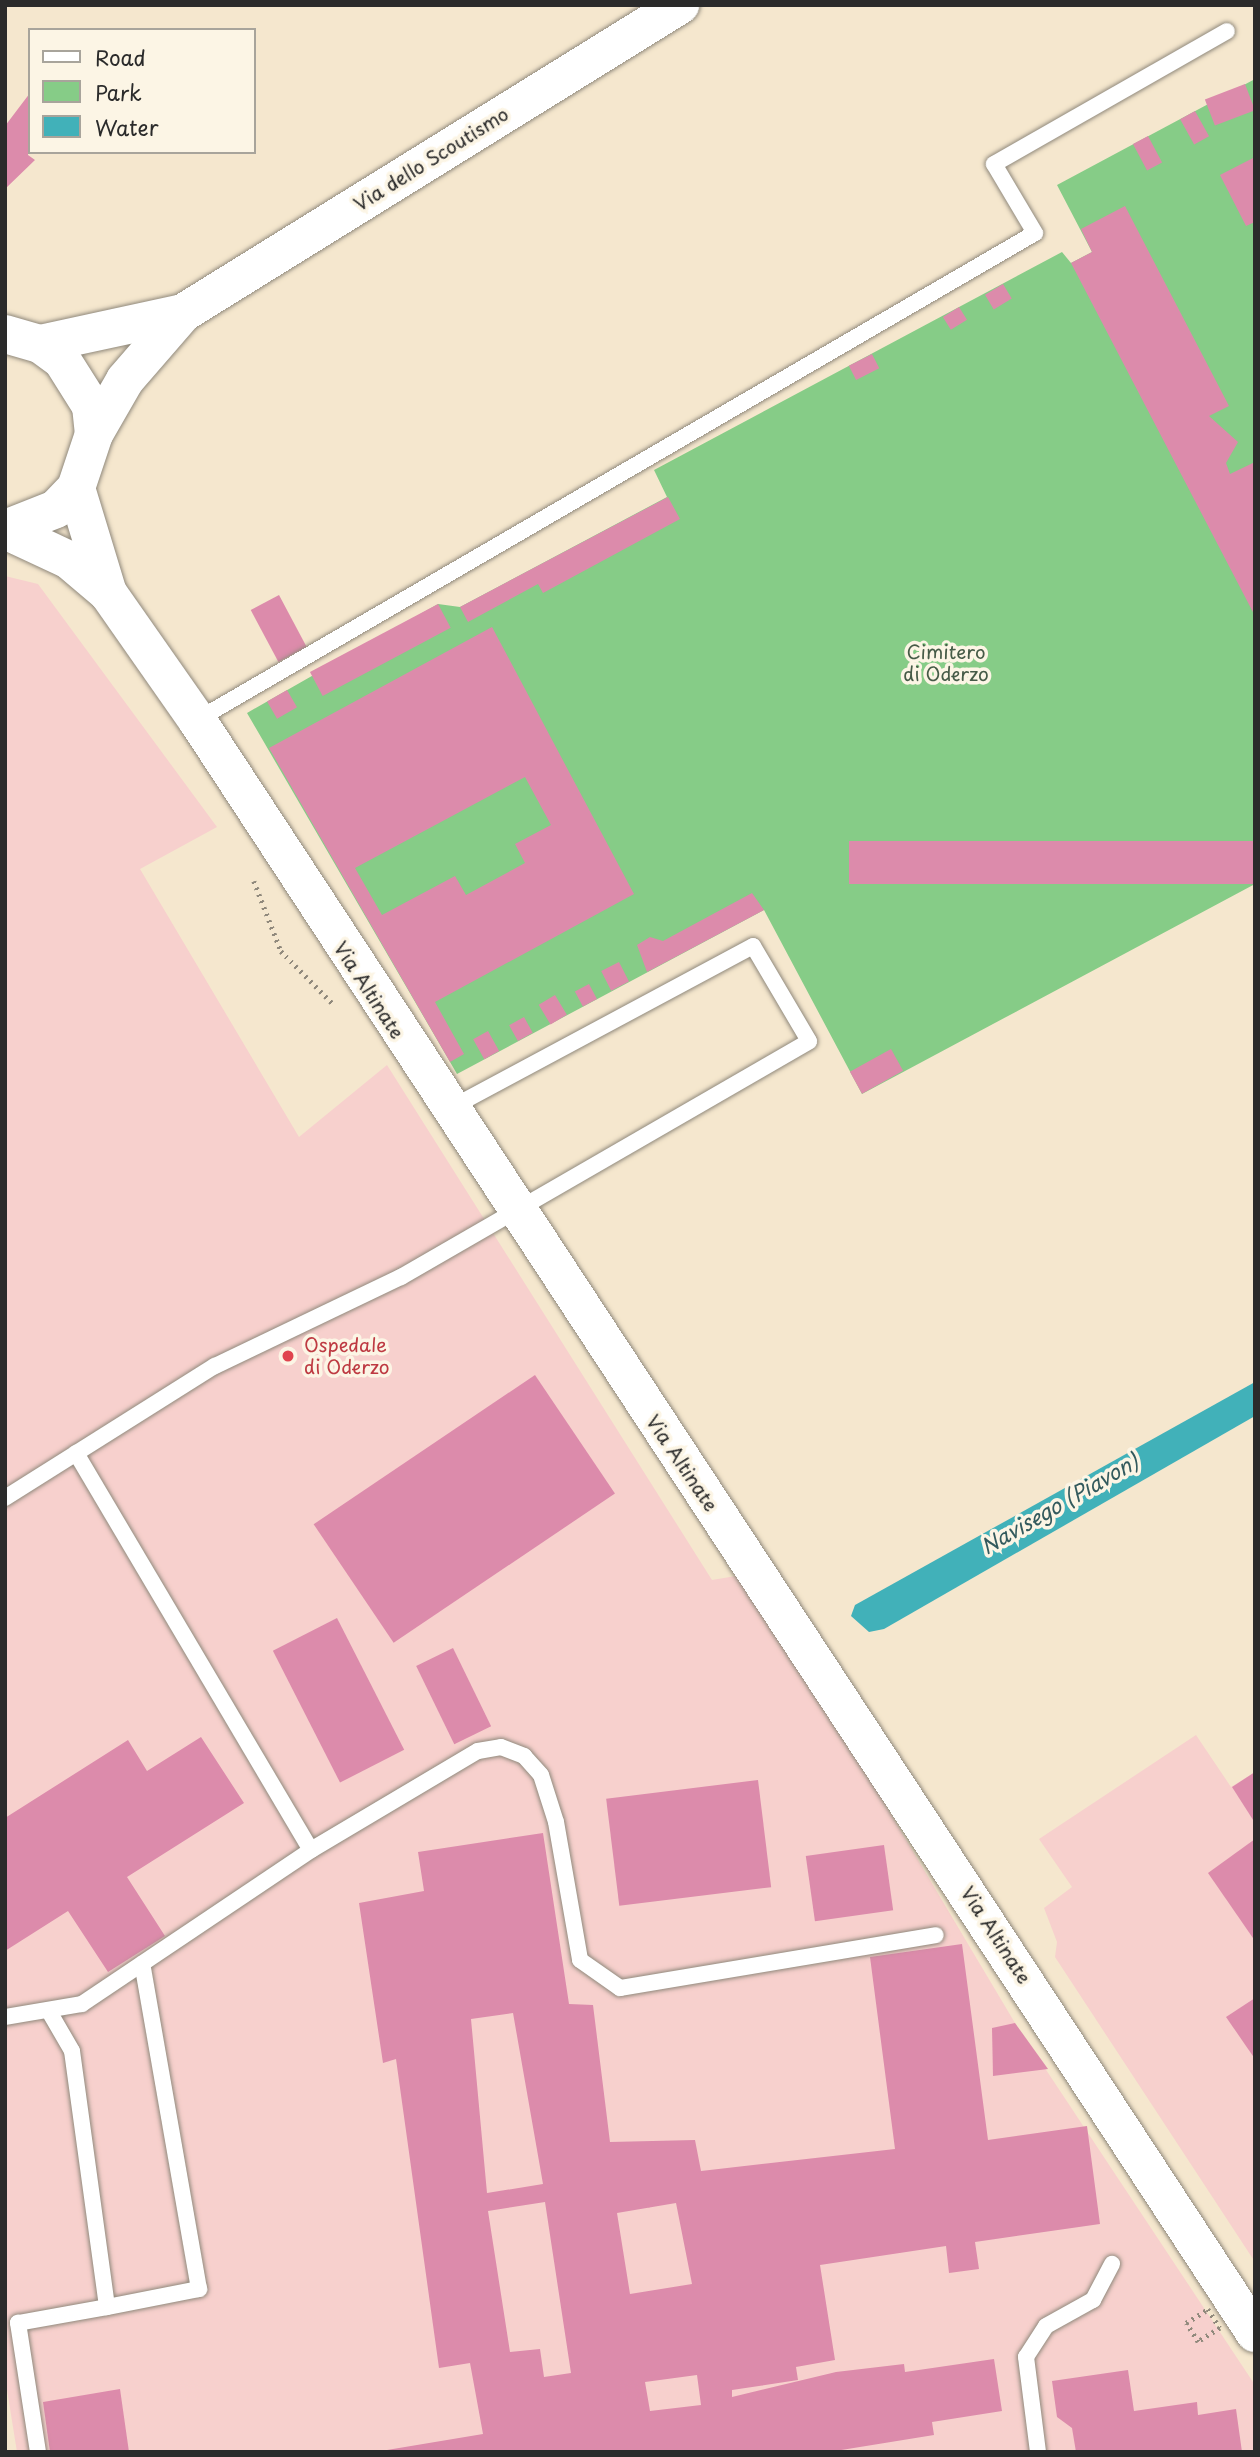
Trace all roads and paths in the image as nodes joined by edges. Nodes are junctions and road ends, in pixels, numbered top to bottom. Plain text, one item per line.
1 (680, 5) edge
2 (1227, 31) dead end
3 (183, 313) junction
4 (22, 339) edge
5 (94, 434) junction
6 (76, 488) junction
7 (5, 530) edge
8 (108, 593) junction
9 (197, 720) junction
10 (449, 1109) junction
11 (513, 1210) junction
12 (76, 1453) junction
13 (5, 1498) edge
14 (312, 1850) junction
15 (936, 1935) dead end
16 (142, 1964) junction
17 (50, 2013) junction
18 (5, 2017) edge
19 (1112, 2264) dead end
20 (107, 2307) junction
21 (1255, 2333) edge
22 (38, 2452) edge
23 (1038, 2452) edge

1 - 3 street, Via dello Scoutismo
2 - 9 lane
3 - 4 street, Via dello Scoutismo
3 - 5 street, Via dello Scoutismo
4 - 5 street
5 - 6 street
6 - 7 street, Via Altinate
6 - 8 street, Via Altinate
7 - 8 street, Via Altinate
8 - 9 street, Via Altinate
9 - 10 street, Via Altinate
10 - 11 street, Via Altinate
10 - 11 lane
11 - 12 lane
11 - 21 street, Via Altinate
12 - 13 lane
12 - 14 lane
14 - 15 lane
14 - 16 lane
16 - 17 lane
16 - 20 lane
17 - 18 lane
17 - 20 lane
19 - 23 lane
20 - 22 lane

